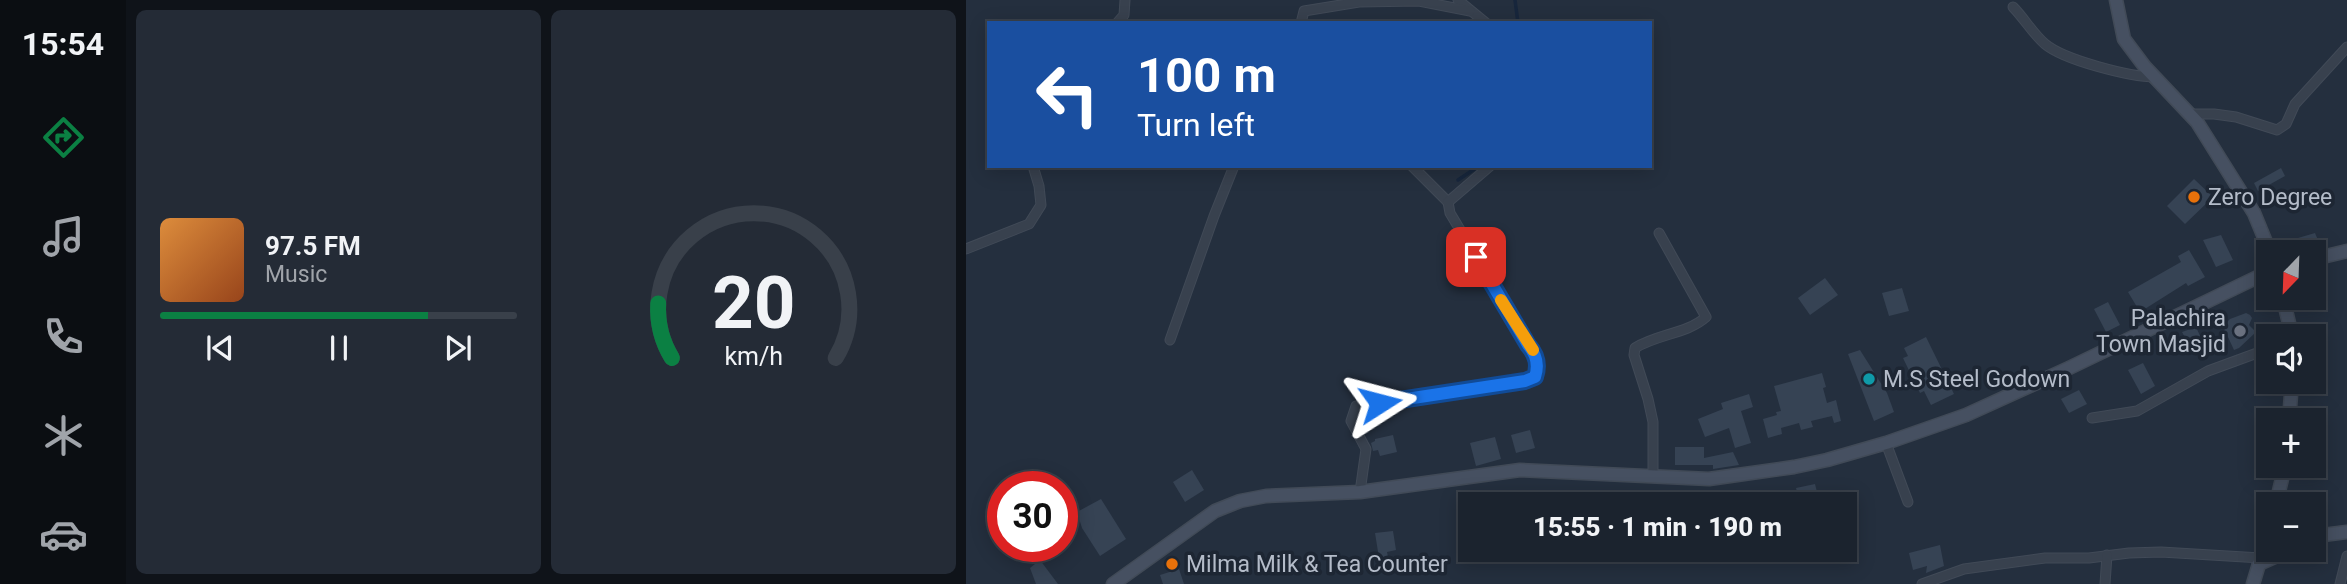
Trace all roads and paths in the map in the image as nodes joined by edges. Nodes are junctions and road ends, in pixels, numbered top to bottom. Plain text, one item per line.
1 (1125, 0) edge
2 (1458, 0) edge
3 (2116, 0) edge
4 (2013, 7) dead end
5 (1470, 11) junction
6 (1119, 21) edge
7 (1302, 21) edge
8 (1483, 21) edge
9 (2347, 47) edge
10 (2155, 77) junction
11 (2190, 114) junction
12 (1034, 168) edge
13 (1233, 168) edge
14 (1414, 168) edge
15 (1488, 168) edge
16 (1448, 202) junction
17 (1659, 233) dead end
18 (2265, 240) edge
19 (966, 249) edge
20 (2347, 251) edge
21 (2326, 256) edge
22 (2256, 278) edge
23 (1170, 341) dead end
24 (2256, 353) edge
25 (2092, 418) dead end
26 (1886, 443) junction
27 (1653, 477) junction
28 (1360, 492) junction
29 (1908, 502) dead end
30 (2347, 532) edge
31 (2326, 535) edge
32 (2107, 555) junction
33 (2347, 556) edge
34 (2256, 561) edge
35 (2260, 562) edge
36 (1113, 584) edge
37 (1922, 584) edge
38 (2105, 584) edge
39 (2253, 584) edge
40 (2340, 584) edge

1 - 6 street
2 - 5 street
3 - 10 main road
4 - 10 street
5 - 7 street
5 - 8 street
9 - 11 street
10 - 11 main road
11 - 18 main road
12 - 19 street
13 - 23 street
14 - 16 street
15 - 16 street
16 - 28 street
17 - 27 street
20 - 21 main road
22 - 26 main road
24 - 25 street
26 - 27 main road
26 - 29 street
27 - 28 main road
28 - 36 main road
30 - 31 main road
32 - 34 street
32 - 37 street
32 - 38 street
33 - 40 street
35 - 39 main road

